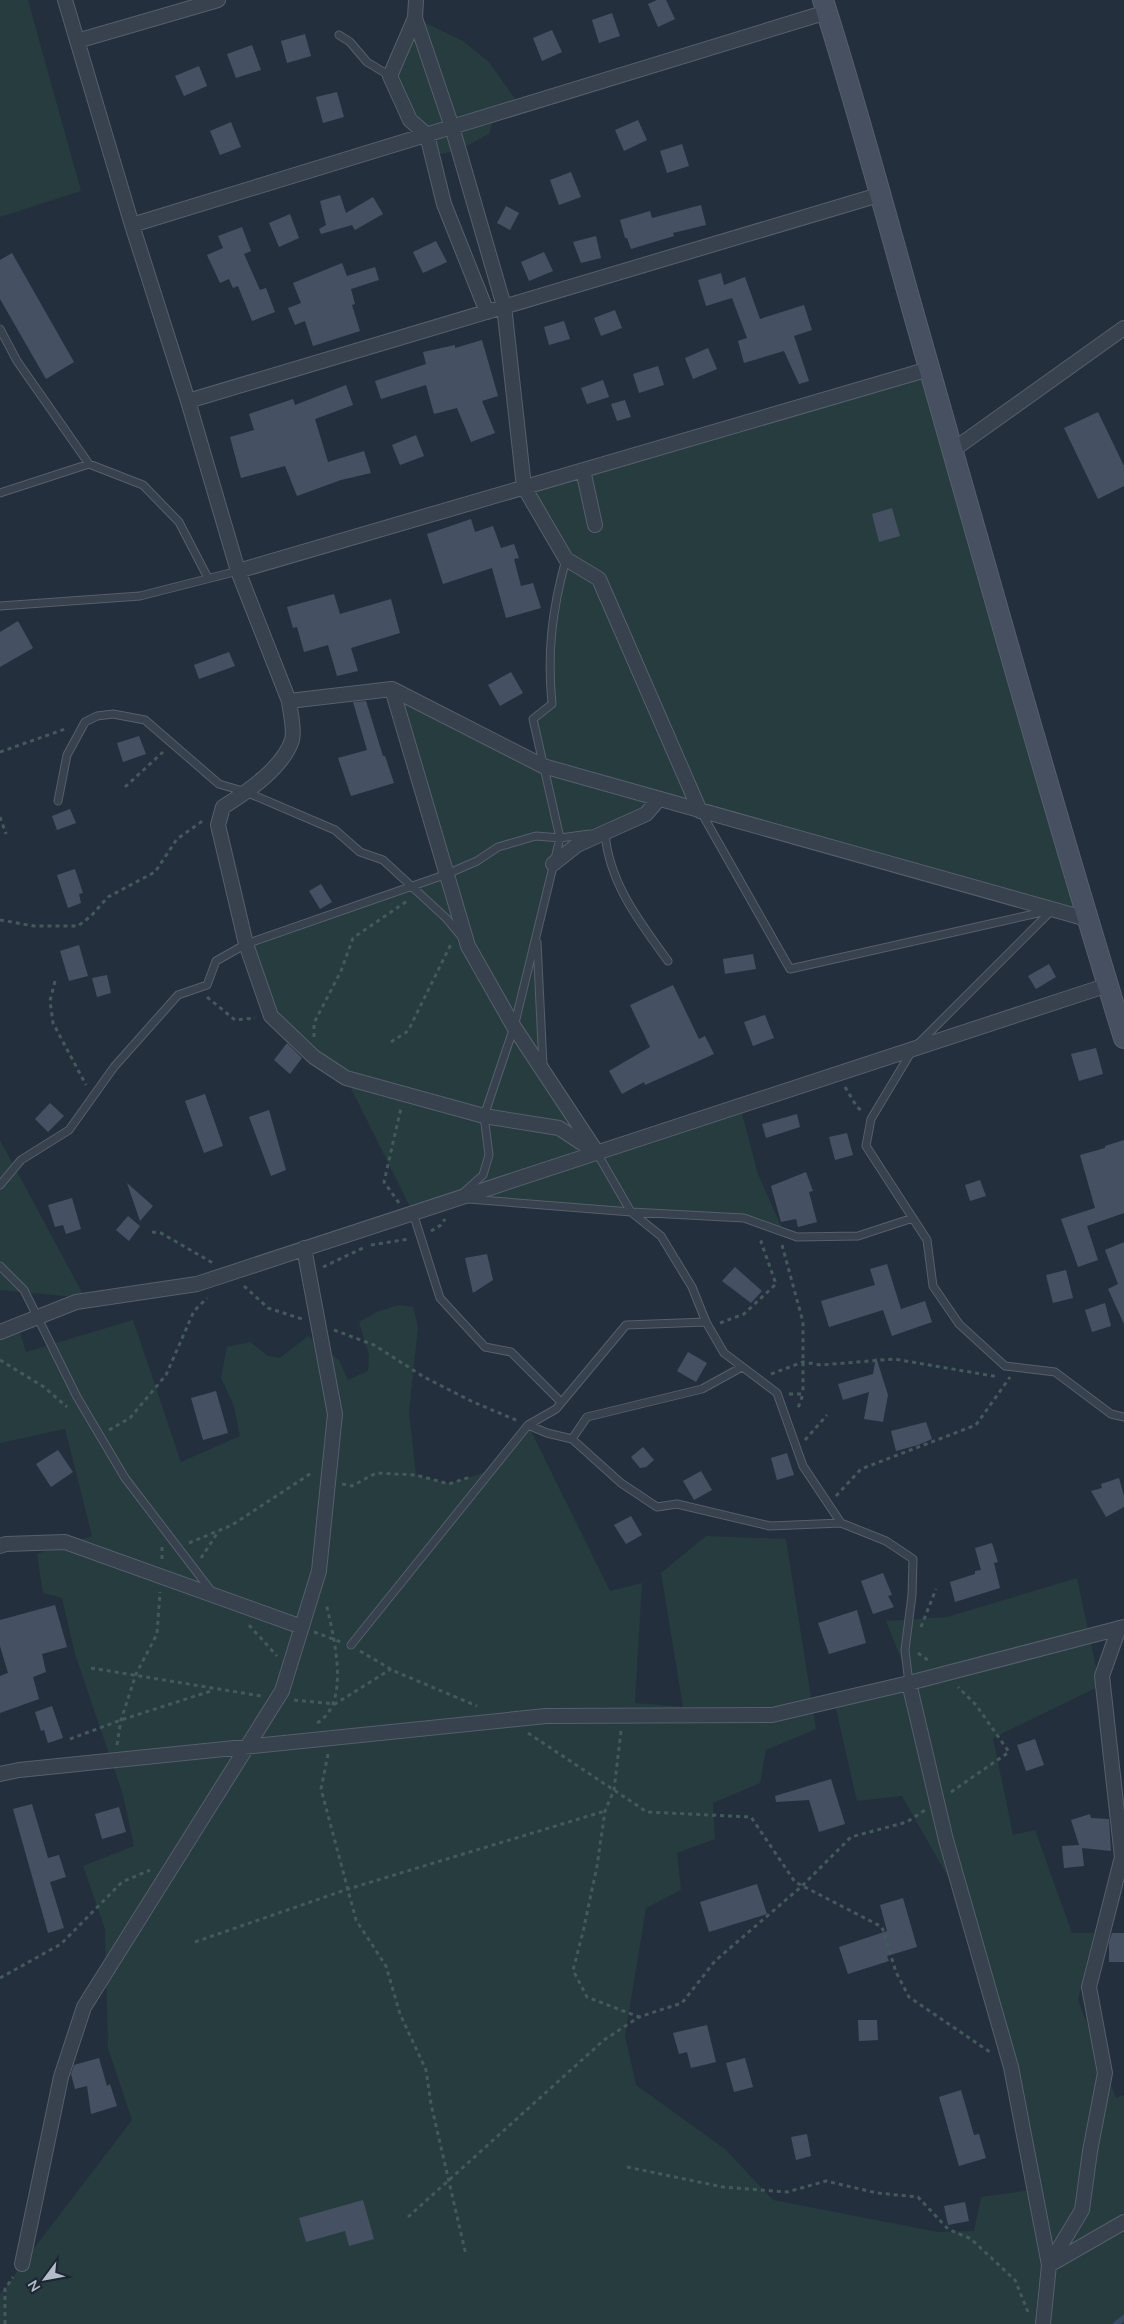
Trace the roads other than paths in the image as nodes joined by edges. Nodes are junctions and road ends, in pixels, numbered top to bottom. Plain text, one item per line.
1 (65, 0) edge
2 (218, 0) edge
3 (416, 0) edge
4 (825, 6) edge
5 (415, 18) junction
6 (339, 34) dead end
7 (77, 41) junction
8 (390, 76) junction
9 (452, 127) junction
10 (427, 135) junction
11 (882, 194) junction
12 (132, 225) junction
13 (504, 306) junction
14 (487, 312) junction
15 (1124, 328) edge
16 (0, 329) edge
17 (929, 368) junction
18 (188, 401) junction
19 (953, 450) junction
20 (89, 464) junction
21 (583, 470) junction
22 (524, 487) junction
23 (0, 493) edge
24 (595, 525) dead end
25 (566, 559) junction
26 (238, 571) junction
27 (208, 578) junction
28 (0, 606) edge
29 (392, 689) junction
30 (289, 701) junction
31 (543, 766) junction
32 (246, 792) junction
33 (659, 799) junction
34 (58, 801) dead end
35 (700, 811) junction
36 (605, 832) junction
37 (560, 838) junction
38 (553, 864) junction
39 (447, 874) junction
40 (412, 886) junction
41 (1053, 909) junction
42 (1087, 919) junction
43 (537, 934) junction
44 (246, 944) junction
45 (468, 946) junction
46 (668, 961) dead end
47 (1108, 985) junction
48 (514, 1027) junction
49 (1124, 1038) edge
50 (913, 1049) junction
51 (543, 1071) junction
52 (484, 1116) junction
53 (597, 1152) junction
54 (0, 1185) edge
55 (458, 1198) junction
56 (631, 1212) junction
57 (413, 1213) junction
58 (913, 1218) junction
59 (304, 1248) junction
60 (0, 1266) edge
61 (37, 1318) junction
62 (707, 1325) junction
63 (0, 1332) edge
64 (742, 1367) junction
65 (562, 1402) junction
66 (1124, 1418) edge
67 (528, 1425) junction
68 (572, 1440) junction
69 (841, 1523) junction
70 (0, 1546) edge
71 (221, 1598) junction
72 (302, 1627) junction
73 (1122, 1627) edge
74 (351, 1645) road end
75 (909, 1683) junction
76 (249, 1746) junction
77 (0, 1774) edge
78 (1124, 2222) edge
79 (22, 2264) road end
80 (1049, 2265) junction
81 (1043, 2324) edge

1 - 7 street
2 - 7 street
3 - 5 street
4 - 9 street
4 - 11 main road
5 - 8 street
5 - 9 street
6 - 8 lane
7 - 12 street
8 - 10 street
9 - 10 street
9 - 13 street
10 - 12 street
10 - 14 street
11 - 13 street
11 - 17 main road
12 - 18 street
13 - 14 street
13 - 22 street
14 - 18 street
15 - 19 street
16 - 20 lane
17 - 19 main road
17 - 21 street
18 - 26 street
19 - 42 main road
20 - 23 lane
20 - 27 lane
21 - 22 street
21 - 24 street
22 - 25 street
22 - 26 street
25 - 31 lane
25 - 35 street
26 - 27 lane
26 - 30 street
27 - 28 lane
29 - 30 street
29 - 31 street
29 - 39 street
30 - 32 street
31 - 33 street
31 - 37 lane
32 - 34 lane
32 - 40 lane
32 - 44 street
33 - 35 street
33 - 36 street
35 - 41 street
35 - 41 lane
36 - 37 lane
36 - 38 street
36 - 46 lane
37 - 38 lane
37 - 39 lane
38 - 43 lane
39 - 40 lane
39 - 45 street
40 - 44 lane
40 - 45 lane
41 - 42 street
41 - 50 lane
42 - 47 main road
43 - 48 lane
43 - 51 lane
44 - 52 street
44 - 54 lane
45 - 48 street
47 - 49 main road
47 - 50 street
48 - 51 street
48 - 52 lane
50 - 53 street
50 - 58 lane
51 - 53 street
52 - 53 street
52 - 55 lane
53 - 55 street
53 - 56 lane
55 - 56 lane
55 - 57 street
56 - 58 lane
56 - 62 lane
57 - 59 street
57 - 65 lane
58 - 66 lane
59 - 61 street
59 - 72 street
60 - 61 lane
61 - 63 street
61 - 71 lane
62 - 64 lane
62 - 65 lane
64 - 68 lane
64 - 69 lane
65 - 67 lane
67 - 68 lane
67 - 74 lane
68 - 69 lane
69 - 75 lane
70 - 71 street
71 - 72 street
72 - 76 street
73 - 75 street
73 - 80 street
75 - 76 street
75 - 80 street
76 - 77 street
76 - 79 street
78 - 80 street
80 - 81 street

